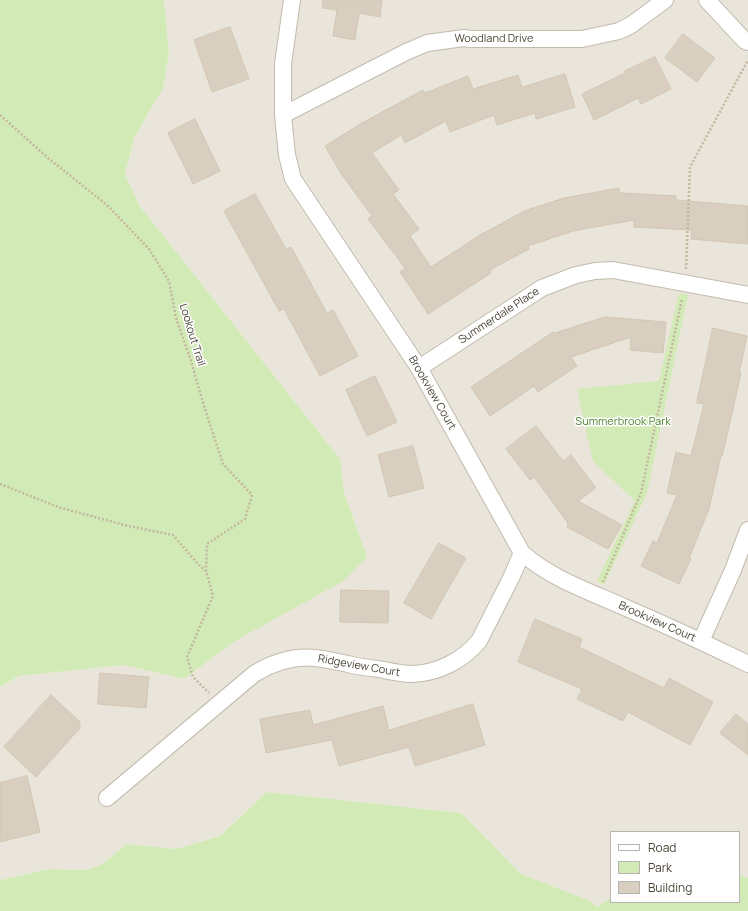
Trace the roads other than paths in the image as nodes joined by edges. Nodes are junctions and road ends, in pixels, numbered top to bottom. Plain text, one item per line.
1 (292, 0) edge
2 (665, 0) edge
3 (707, 0) edge
4 (748, 42) edge
5 (283, 115) junction
6 (748, 295) edge
7 (419, 368) junction
8 (748, 530) edge
9 (522, 553) junction
10 (701, 641) junction
11 (748, 664) edge
12 (107, 798) dead end

1 - 5 street, Brookview Court
2 - 5 street, Woodland Drive
3 - 4 street
5 - 7 street, Brookview Court
6 - 7 street, Summerdale Place
7 - 9 street, Brookview Court
8 - 10 street
9 - 10 street, Brookview Court
9 - 12 street, Ridgeview Court
10 - 11 street, Brookview Court

